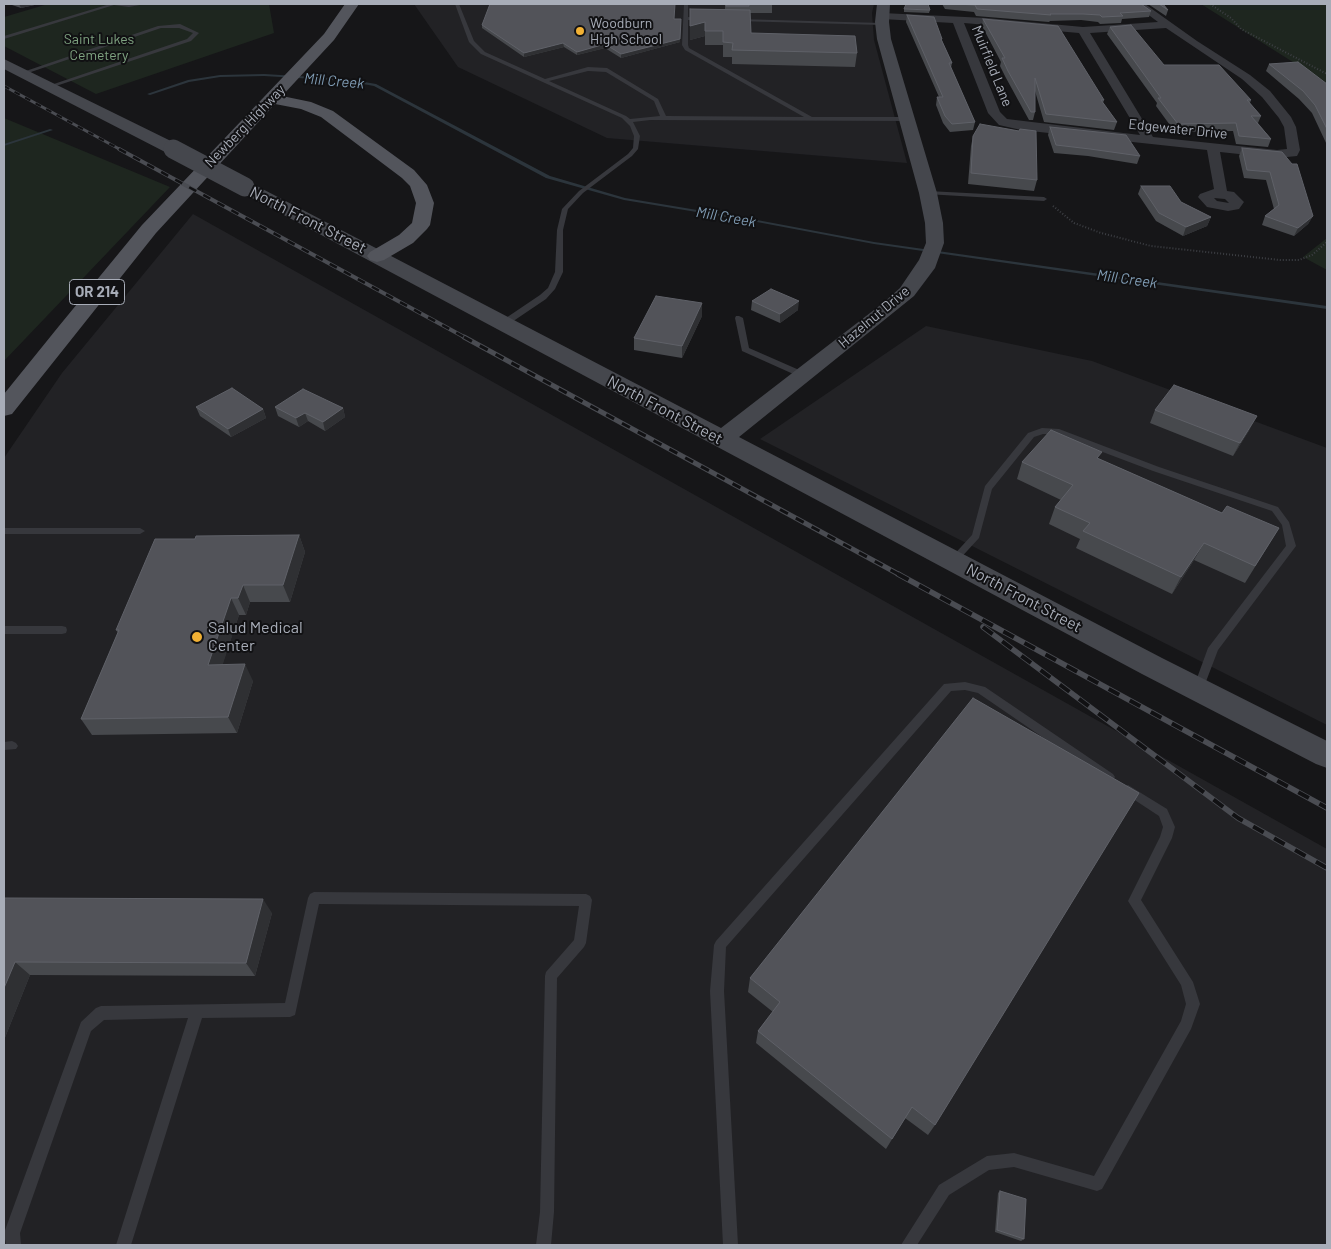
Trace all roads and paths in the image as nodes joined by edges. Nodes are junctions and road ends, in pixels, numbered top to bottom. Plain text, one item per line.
1 (114, 4) edge
2 (143, 4) edge
3 (352, 4) edge
4 (457, 4) edge
5 (686, 4) edge
6 (1139, 4) edge
7 (1210, 4) edge
8 (882, 14) edge
9 (686, 18) junction
10 (711, 19) edge
11 (733, 19) edge
12 (957, 20) junction
13 (1168, 25) junction
14 (1083, 30) junction
15 (4, 38) edge
16 (4, 63) edge
17 (23, 73) junction
18 (1327, 74) edge
19 (543, 81) junction
20 (48, 87) junction
21 (272, 99) junction
22 (327, 114) junction
23 (664, 118) junction
24 (813, 119) junction
25 (908, 119) junction
26 (629, 121) junction
27 (1003, 122) joint
28 (1150, 140) junction
29 (225, 148) junction
30 (1213, 148) junction
31 (928, 193) junction
32 (1221, 193) dead end
33 (1044, 199) joint
34 (1327, 242) edge
35 (377, 256) junction
36 (739, 318) dead end
37 (503, 324) junction
38 (803, 375) junction
39 (4, 409) edge
40 (722, 439) junction
41 (140, 532) dead end
42 (5, 533) edge
43 (953, 561) junction
44 (4, 630) edge
45 (62, 630) dead end
46 (1198, 689) junction
47 (1327, 755) edge
48 (197, 1011) junction
49 (13, 1245) edge
50 (124, 1245) edge
51 (544, 1245) edge
52 (730, 1245) edge
53 (908, 1245) edge

1 - 2 lane
1 - 15 lane
3 - 21 main road, Newberg Highway / OR 214
4 - 19 lane
5 - 9 lane
6 - 13 street
7 - 18 path
8 - 11 lane
8 - 12 street
8 - 25 main road, Hazelnut Drive
9 - 10 lane
9 - 24 lane
12 - 14 street
12 - 27 street, Muirfield Lane
13 - 14 street
13 - 30 street, Edgewater Drive
14 - 28 street
16 - 17 main road, North Front Street
17 - 20 main road, North Front Street
17 - 20 lane
19 - 23 lane
19 - 26 lane
20 - 35 main road, North Front Street, bridge
21 - 22 main road
21 - 29 main road, Newberg Highway / OR 214
22 - 29 main road
22 - 35 main road
23 - 24 lane
23 - 26 lane
24 - 25 lane
25 - 31 main road, Hazelnut Drive
26 - 37 lane
27 - 28 street, Edgewater Drive
28 - 30 street, Edgewater Drive
29 - 39 main road, Newberg Highway / OR 214
30 - 32 street
31 - 33 lane
31 - 38 main road, Hazelnut Drive
33 - 34 path
35 - 37 main road, North Front Street
36 - 38 lane
37 - 40 main road, North Front Street
38 - 40 main road, Hazelnut Drive
40 - 43 main road, North Front Street
41 - 42 lane
43 - 46 main road, North Front Street
43 - 46 lane
44 - 45 lane
46 - 47 main road, North Front Street
48 - 49 lane
48 - 50 lane
48 - 51 lane
52 - 53 lane

